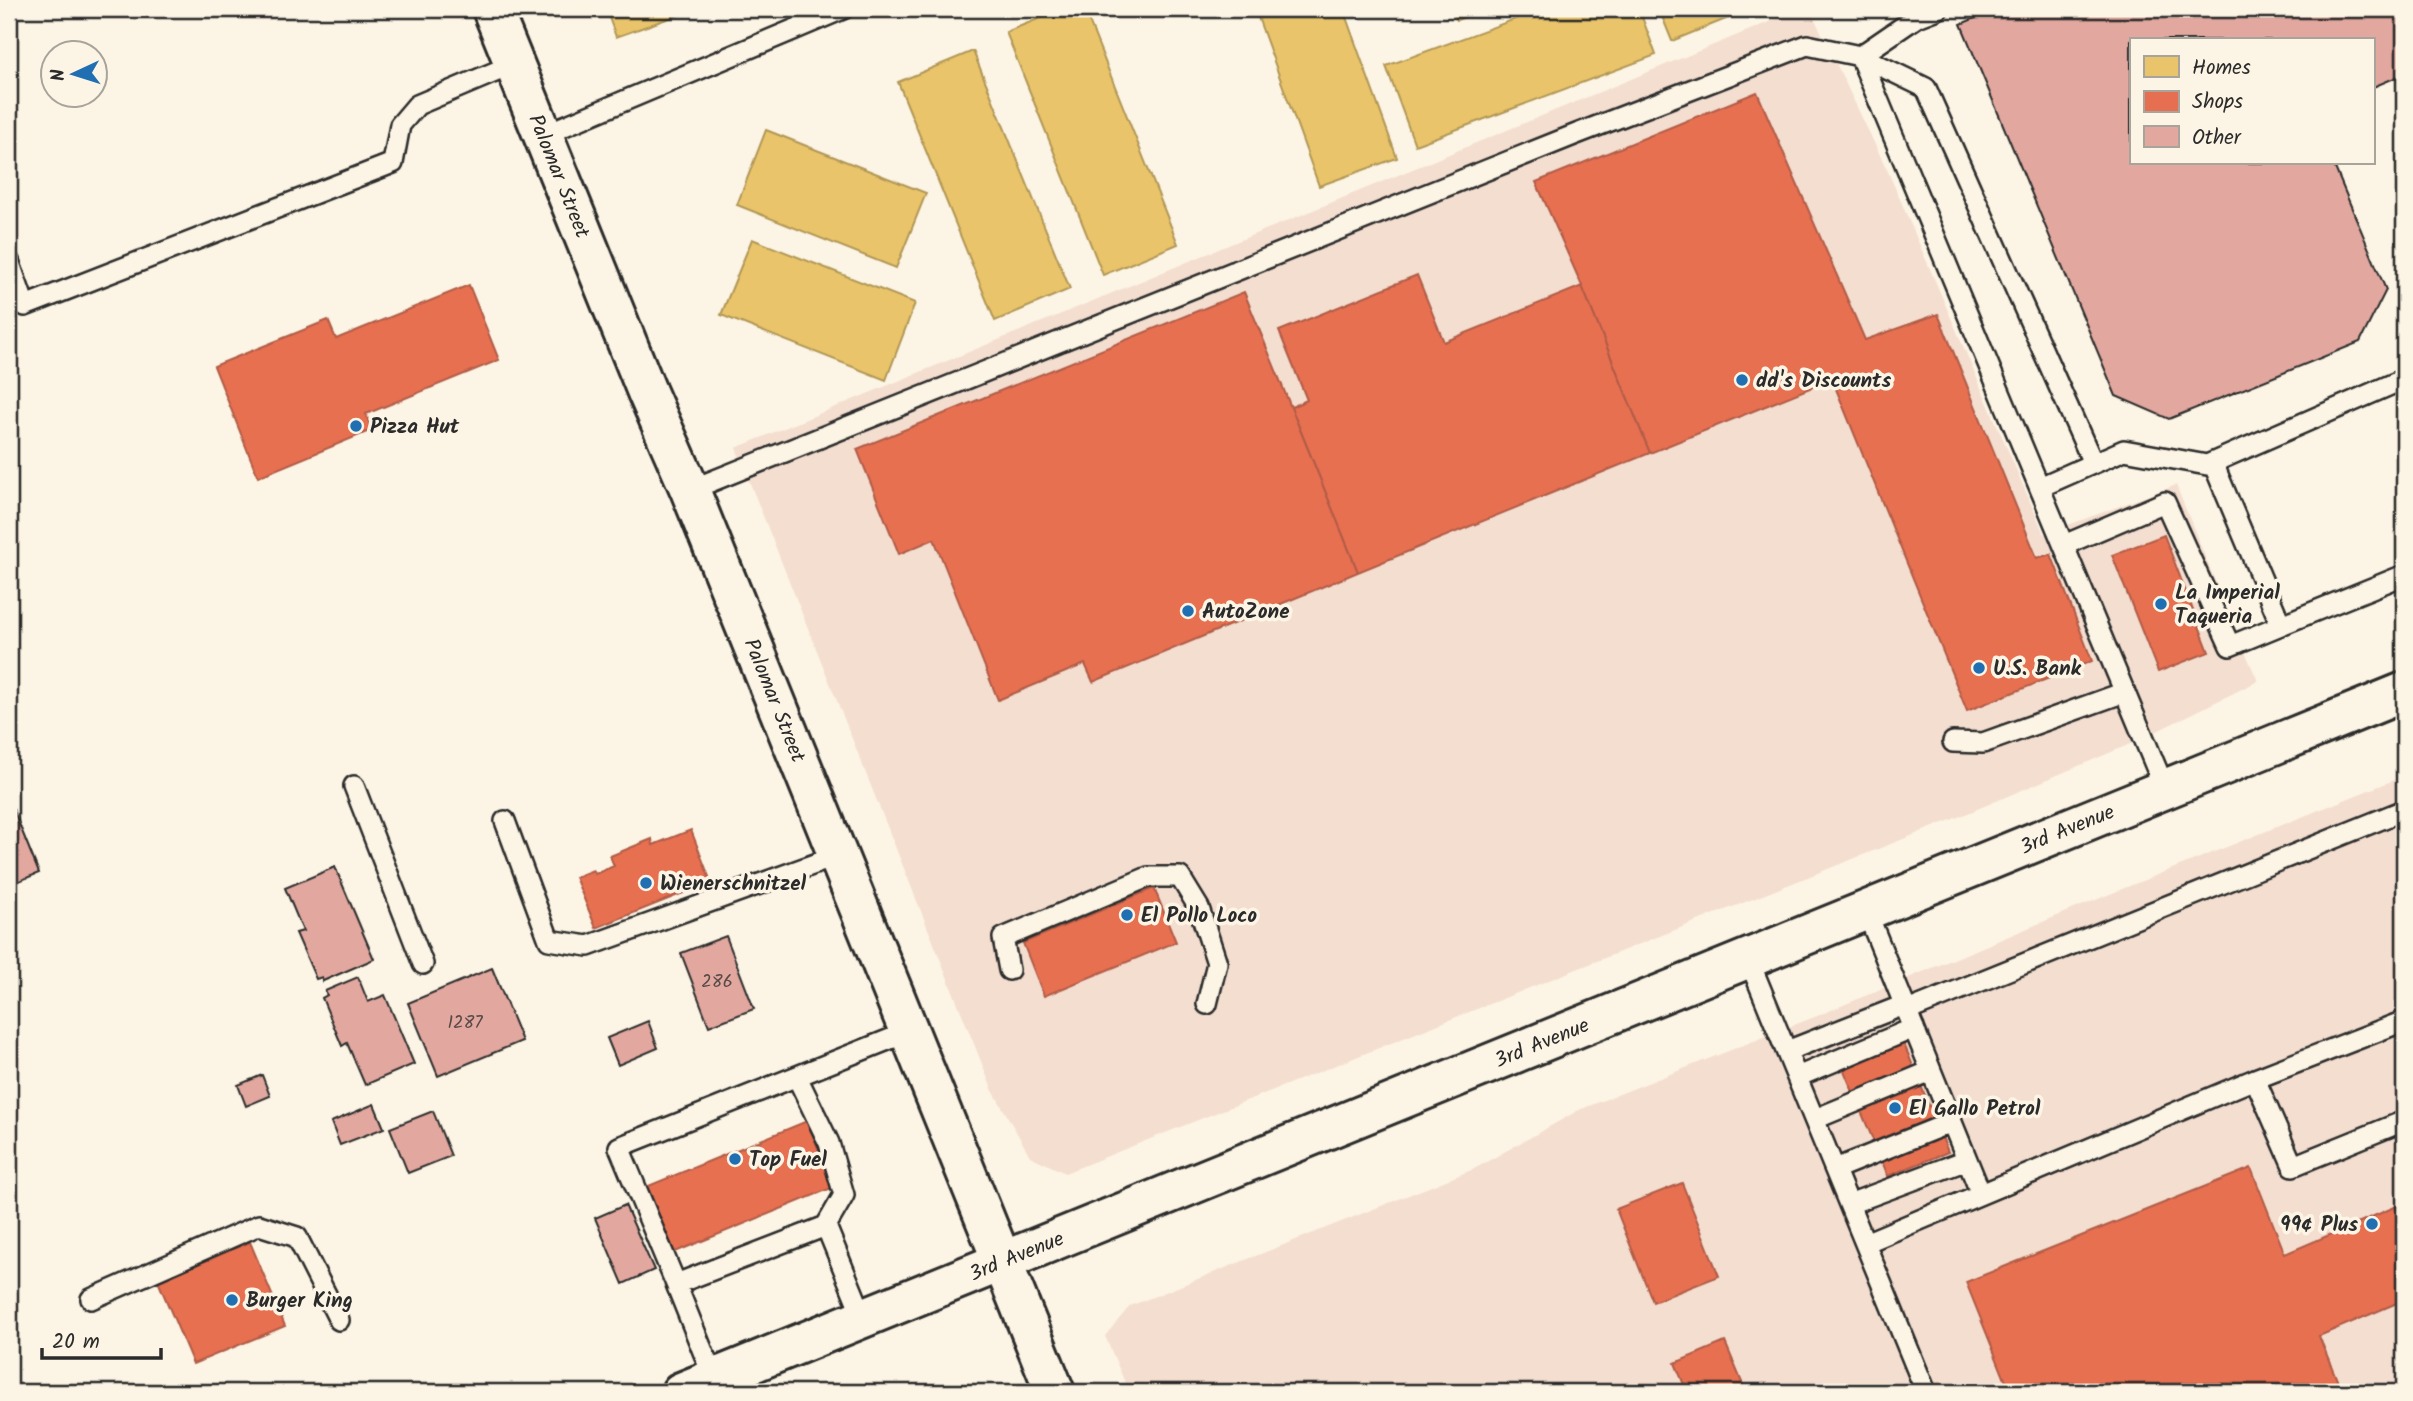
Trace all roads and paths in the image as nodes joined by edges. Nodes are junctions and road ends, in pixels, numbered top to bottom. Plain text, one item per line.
1 (492, 9) edge
2 (843, 9) edge
3 (1938, 9) edge
4 (1860, 56) junction
5 (514, 64) junction
6 (543, 135) junction
7 (9, 261) edge
8 (2404, 379) edge
9 (2093, 463) junction
10 (2213, 463) junction
11 (2040, 486) junction
12 (690, 490) junction
13 (2064, 545) junction
14 (2404, 575) edge
15 (2281, 625) junction
16 (2125, 692) junction
17 (2404, 692) edge
18 (1953, 742) dead end
19 (354, 786) dead end
20 (2165, 789) junction
21 (2404, 810) edge
22 (505, 821) dead end
23 (837, 856) junction
24 (1866, 910) junction
25 (1748, 958) junction
26 (423, 964) dead end
27 (1009, 970) dead end
28 (1207, 1004) dead end
29 (1908, 1015) junction
30 (2404, 1021) edge
31 (908, 1032) junction
32 (1787, 1051) junction
33 (1931, 1071) junction
34 (797, 1077) junction
35 (1797, 1077) junction
36 (2255, 1079) junction
37 (1815, 1119) junction
38 (2404, 1121) edge
39 (1952, 1122) junction
40 (1967, 1160) junction
41 (1835, 1169) junction
42 (1981, 1194) junction
43 (1849, 1204) junction
44 (826, 1226) junction
45 (1865, 1243) junction
46 (1001, 1261) junction
47 (676, 1284) junction
48 (91, 1299) dead end
49 (863, 1317) junction
50 (339, 1320) dead end
51 (698, 1385) edge
52 (1055, 1392) edge
53 (1926, 1392) edge

1 - 5 main road, Palomar Street
2 - 6 lane
3 - 4 lane
4 - 9 lane
4 - 11 lane
4 - 12 lane
5 - 6 main road, Palomar Street
5 - 7 lane
6 - 12 main road, Palomar Street
8 - 10 lane
9 - 10 lane
9 - 11 lane
10 - 15 lane
11 - 13 lane
12 - 23 main road, Palomar Street
13 - 15 lane
13 - 16 lane
14 - 15 lane
16 - 18 lane
16 - 20 lane
17 - 20 main road, 3rd Avenue
19 - 26 lane
20 - 24 main road, 3rd Avenue
21 - 29 lane
22 - 23 lane
23 - 31 main road, Palomar Street
24 - 25 main road, 3rd Avenue
24 - 29 lane
25 - 32 lane
25 - 46 main road, 3rd Avenue
27 - 28 lane
29 - 32 lane
29 - 33 lane
29 - 35 lane
30 - 36 lane
31 - 34 lane
31 - 46 main road, Palomar Street
32 - 35 lane
33 - 37 lane
33 - 39 lane
34 - 44 lane
34 - 47 lane
35 - 37 lane
36 - 38 lane
36 - 42 lane
37 - 41 lane
39 - 40 lane
39 - 41 lane
40 - 42 lane
40 - 43 lane
41 - 43 lane
42 - 45 lane
43 - 45 lane
44 - 47 lane
44 - 49 lane
45 - 53 lane
46 - 49 main road, 3rd Avenue
46 - 52 main road, Palomar Street
47 - 51 lane
48 - 50 lane
49 - 51 main road, 3rd Avenue

